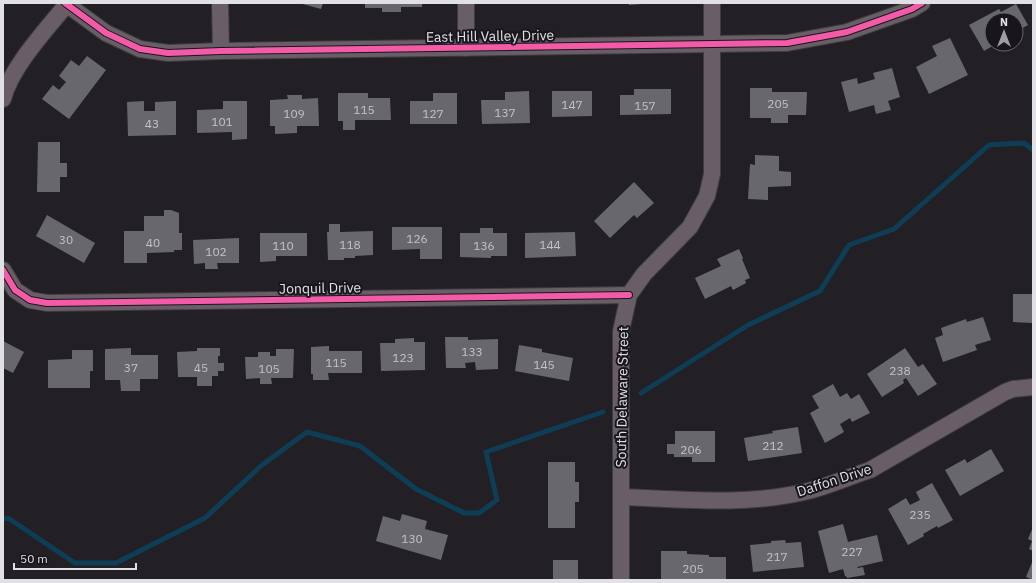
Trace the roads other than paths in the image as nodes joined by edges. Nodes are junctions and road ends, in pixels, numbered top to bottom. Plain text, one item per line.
1 (220, 3) edge
2 (466, 3) edge
3 (712, 3) edge
4 (922, 3) edge
5 (66, 4) edge
6 (712, 43) junction
7 (466, 48) junction
8 (220, 51) junction
9 (3, 99) edge
10 (3, 270) edge
11 (629, 295) junction
12 (1030, 387) edge
13 (621, 497) junction
14 (621, 580) edge

1 - 8 street
2 - 7 street
3 - 6 street, South Delaware Street
4 - 6 street, East Hill Valley Drive
5 - 8 street, East Hill Valley Drive
5 - 9 street
6 - 7 street, East Hill Valley Drive
6 - 11 street, South Delaware Street
7 - 8 street, East Hill Valley Drive
10 - 11 street, Jonquil Drive
11 - 13 street, South Delaware Street
12 - 13 street, Daffon Drive
13 - 14 street, South Delaware Street

